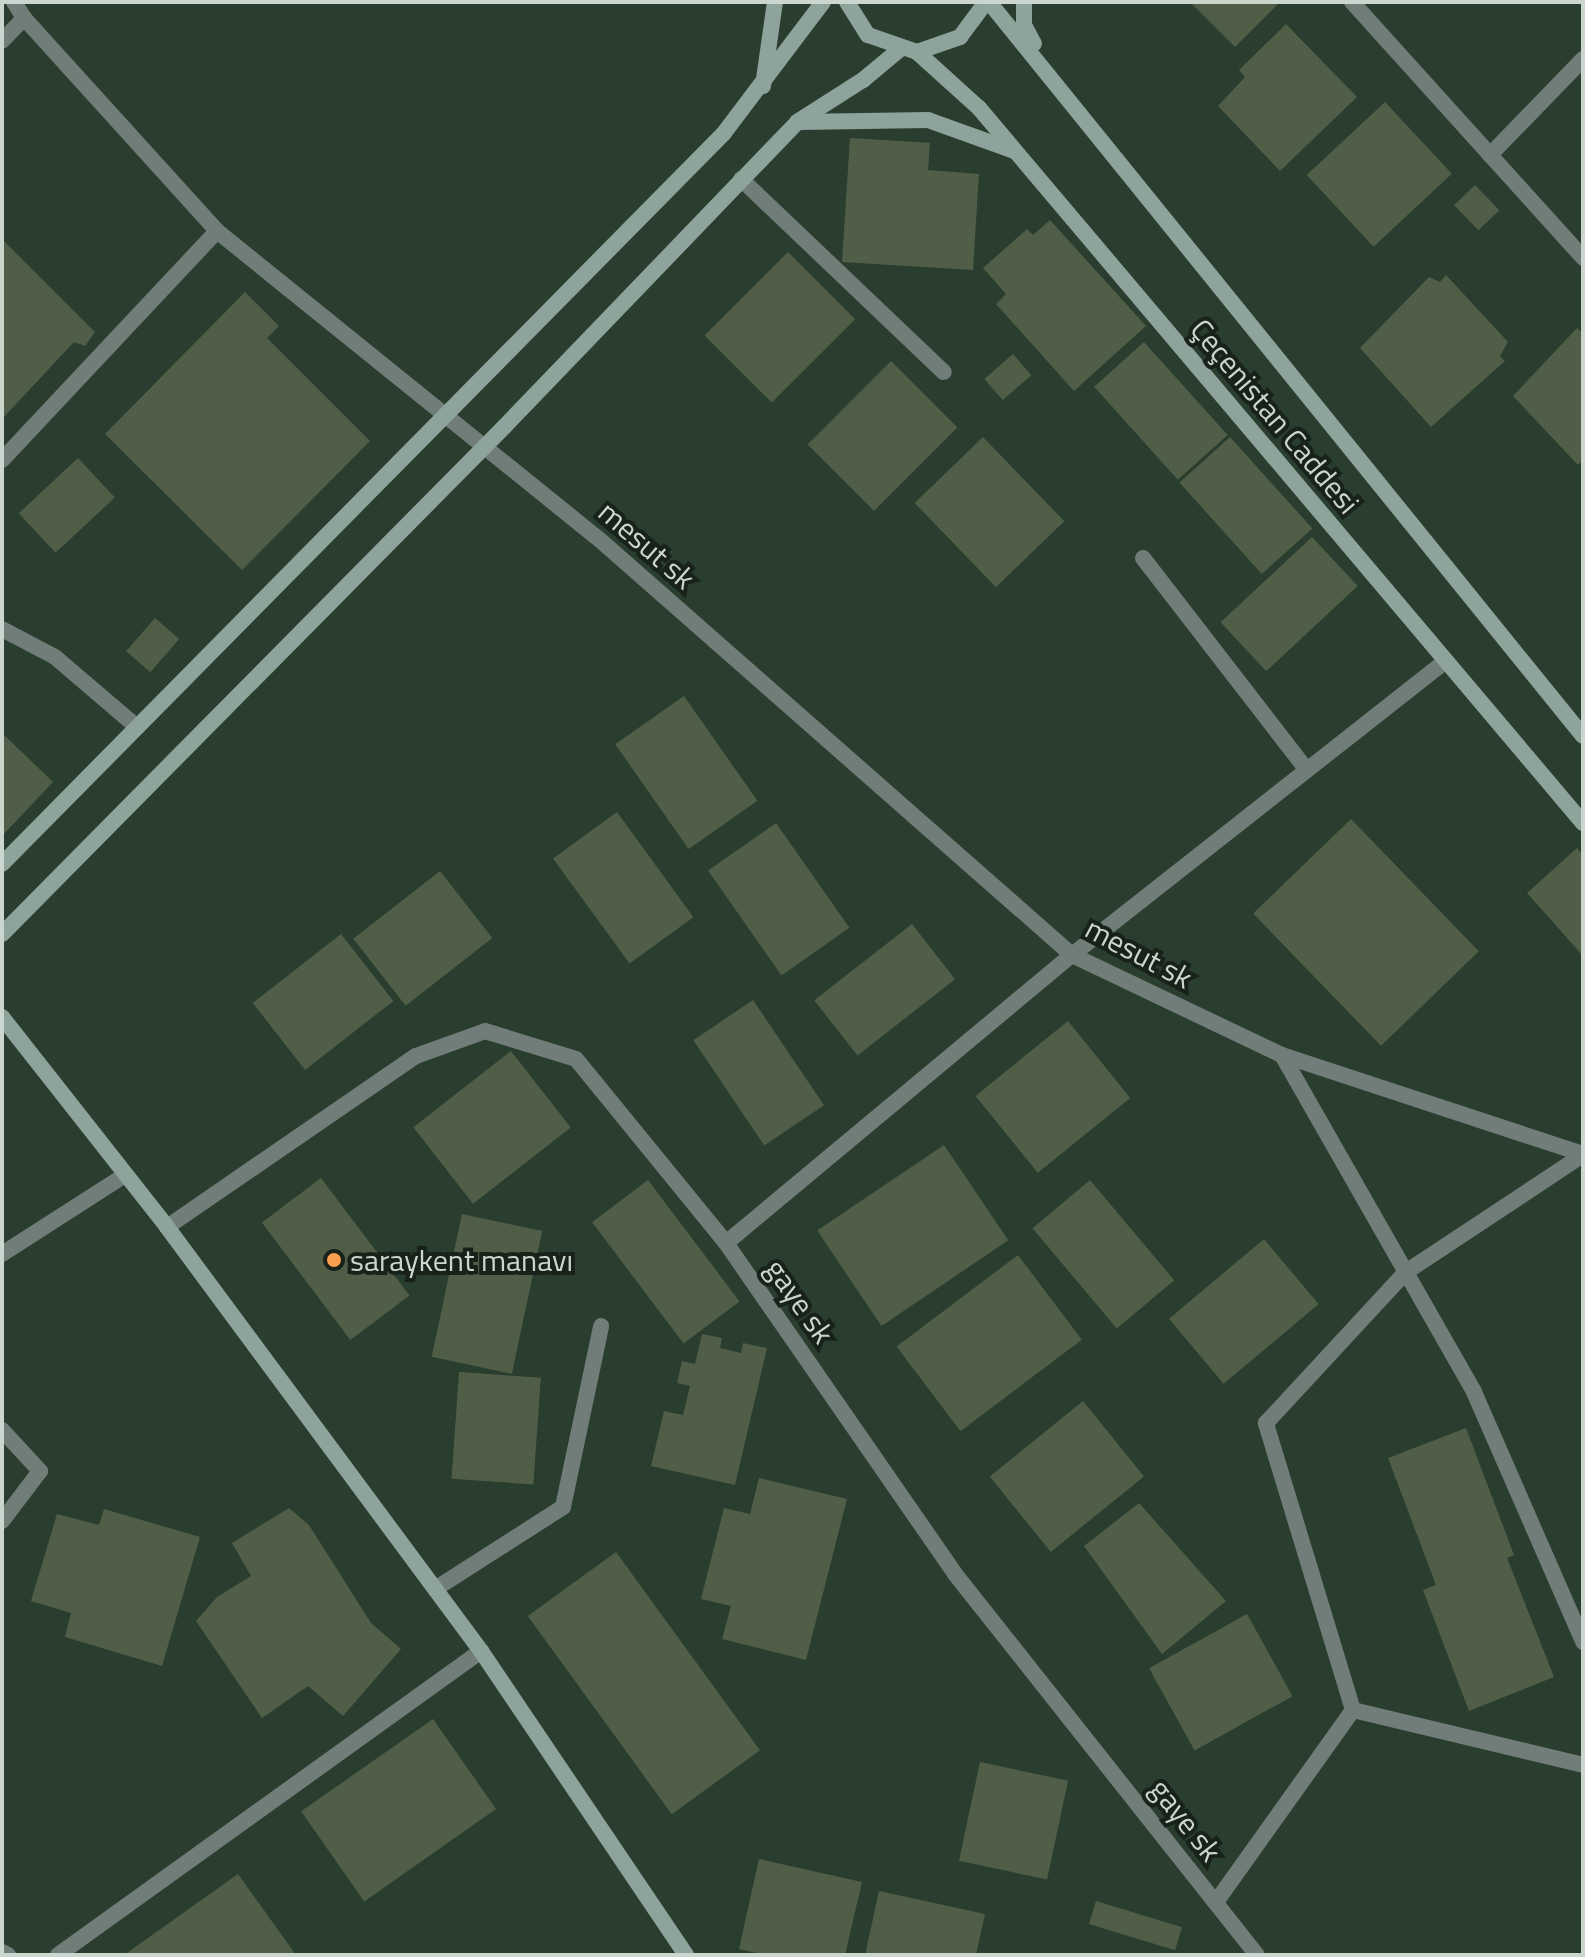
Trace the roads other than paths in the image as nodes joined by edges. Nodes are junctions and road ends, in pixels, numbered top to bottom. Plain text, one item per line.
1 (14, 2) edge
2 (775, 2) edge
3 (823, 2) edge
4 (847, 2) edge
5 (987, 2) edge
6 (1024, 2) edge
7 (1352, 2) edge
8 (24, 18) junction
9 (2, 41) edge
10 (899, 50) junction
11 (917, 52) junction
12 (1583, 59) edge
13 (1052, 77) junction
14 (763, 86) junction
15 (797, 122) junction
16 (1016, 152) junction
17 (1490, 155) junction
18 (741, 179) junction
19 (217, 231) junction
20 (1583, 258) edge
21 (944, 372) dead end
22 (444, 417) junction
23 (485, 446) junction
24 (2, 460) edge
25 (1143, 558) dead end
26 (2, 629) edge
27 (1445, 662) junction
28 (137, 727) junction
29 (1583, 736) edge
30 (1307, 770) junction
31 (1583, 823) edge
32 (2, 864) edge
33 (2, 934) edge
34 (1072, 955) junction
35 (2, 1017) edge
36 (1282, 1055) junction
37 (1583, 1155) edge
38 (125, 1175) junction
39 (167, 1227) junction
40 (726, 1243) junction
41 (2, 1254) edge
42 (1406, 1272) junction
43 (601, 1326) dead end
44 (2, 1430) edge
45 (2, 1521) edge
46 (435, 1589) junction
47 (1583, 1642) edge
48 (481, 1651) junction
49 (1353, 1710) junction
50 (1583, 1765) edge
51 (1216, 1902) junction
52 (2, 1952) edge
53 (8, 1955) edge
54 (58, 1955) edge
55 (686, 1955) edge
56 (1257, 1955) edge

1 - 8 street, mesut sk
2 - 14 street
3 - 14 street
4 - 10 street
5 - 11 street
5 - 13 street, Çeçenistan Caddesi
6 - 13 street
7 - 17 street
8 - 9 street
8 - 19 street, mesut sk
10 - 11 street
10 - 15 street
11 - 16 street, Çeçenistan Caddesi
12 - 17 street
13 - 29 street, Çeçenistan Caddesi
14 - 22 street
15 - 16 street
15 - 18 street
16 - 27 street, Çeçenistan Caddesi
17 - 20 street
18 - 21 street
18 - 23 street
19 - 22 street, mesut sk
19 - 24 street
22 - 23 street, mesut sk
22 - 28 street
23 - 33 street
23 - 34 street, mesut sk
25 - 30 street
26 - 28 street
27 - 30 street
27 - 31 street, Çeçenistan Caddesi
28 - 32 street
30 - 34 street
34 - 36 street, mesut sk
34 - 40 street
35 - 38 street
36 - 37 street, mesut sk
36 - 42 street
37 - 42 street
38 - 39 street
38 - 41 street
39 - 40 street, gaye sk
39 - 46 street
40 - 51 street, gaye sk
42 - 47 street
42 - 49 street
43 - 46 street
44 - 45 street
46 - 48 street
48 - 54 street
48 - 55 street
49 - 50 street
49 - 51 street
51 - 56 street, gaye sk
52 - 53 street

